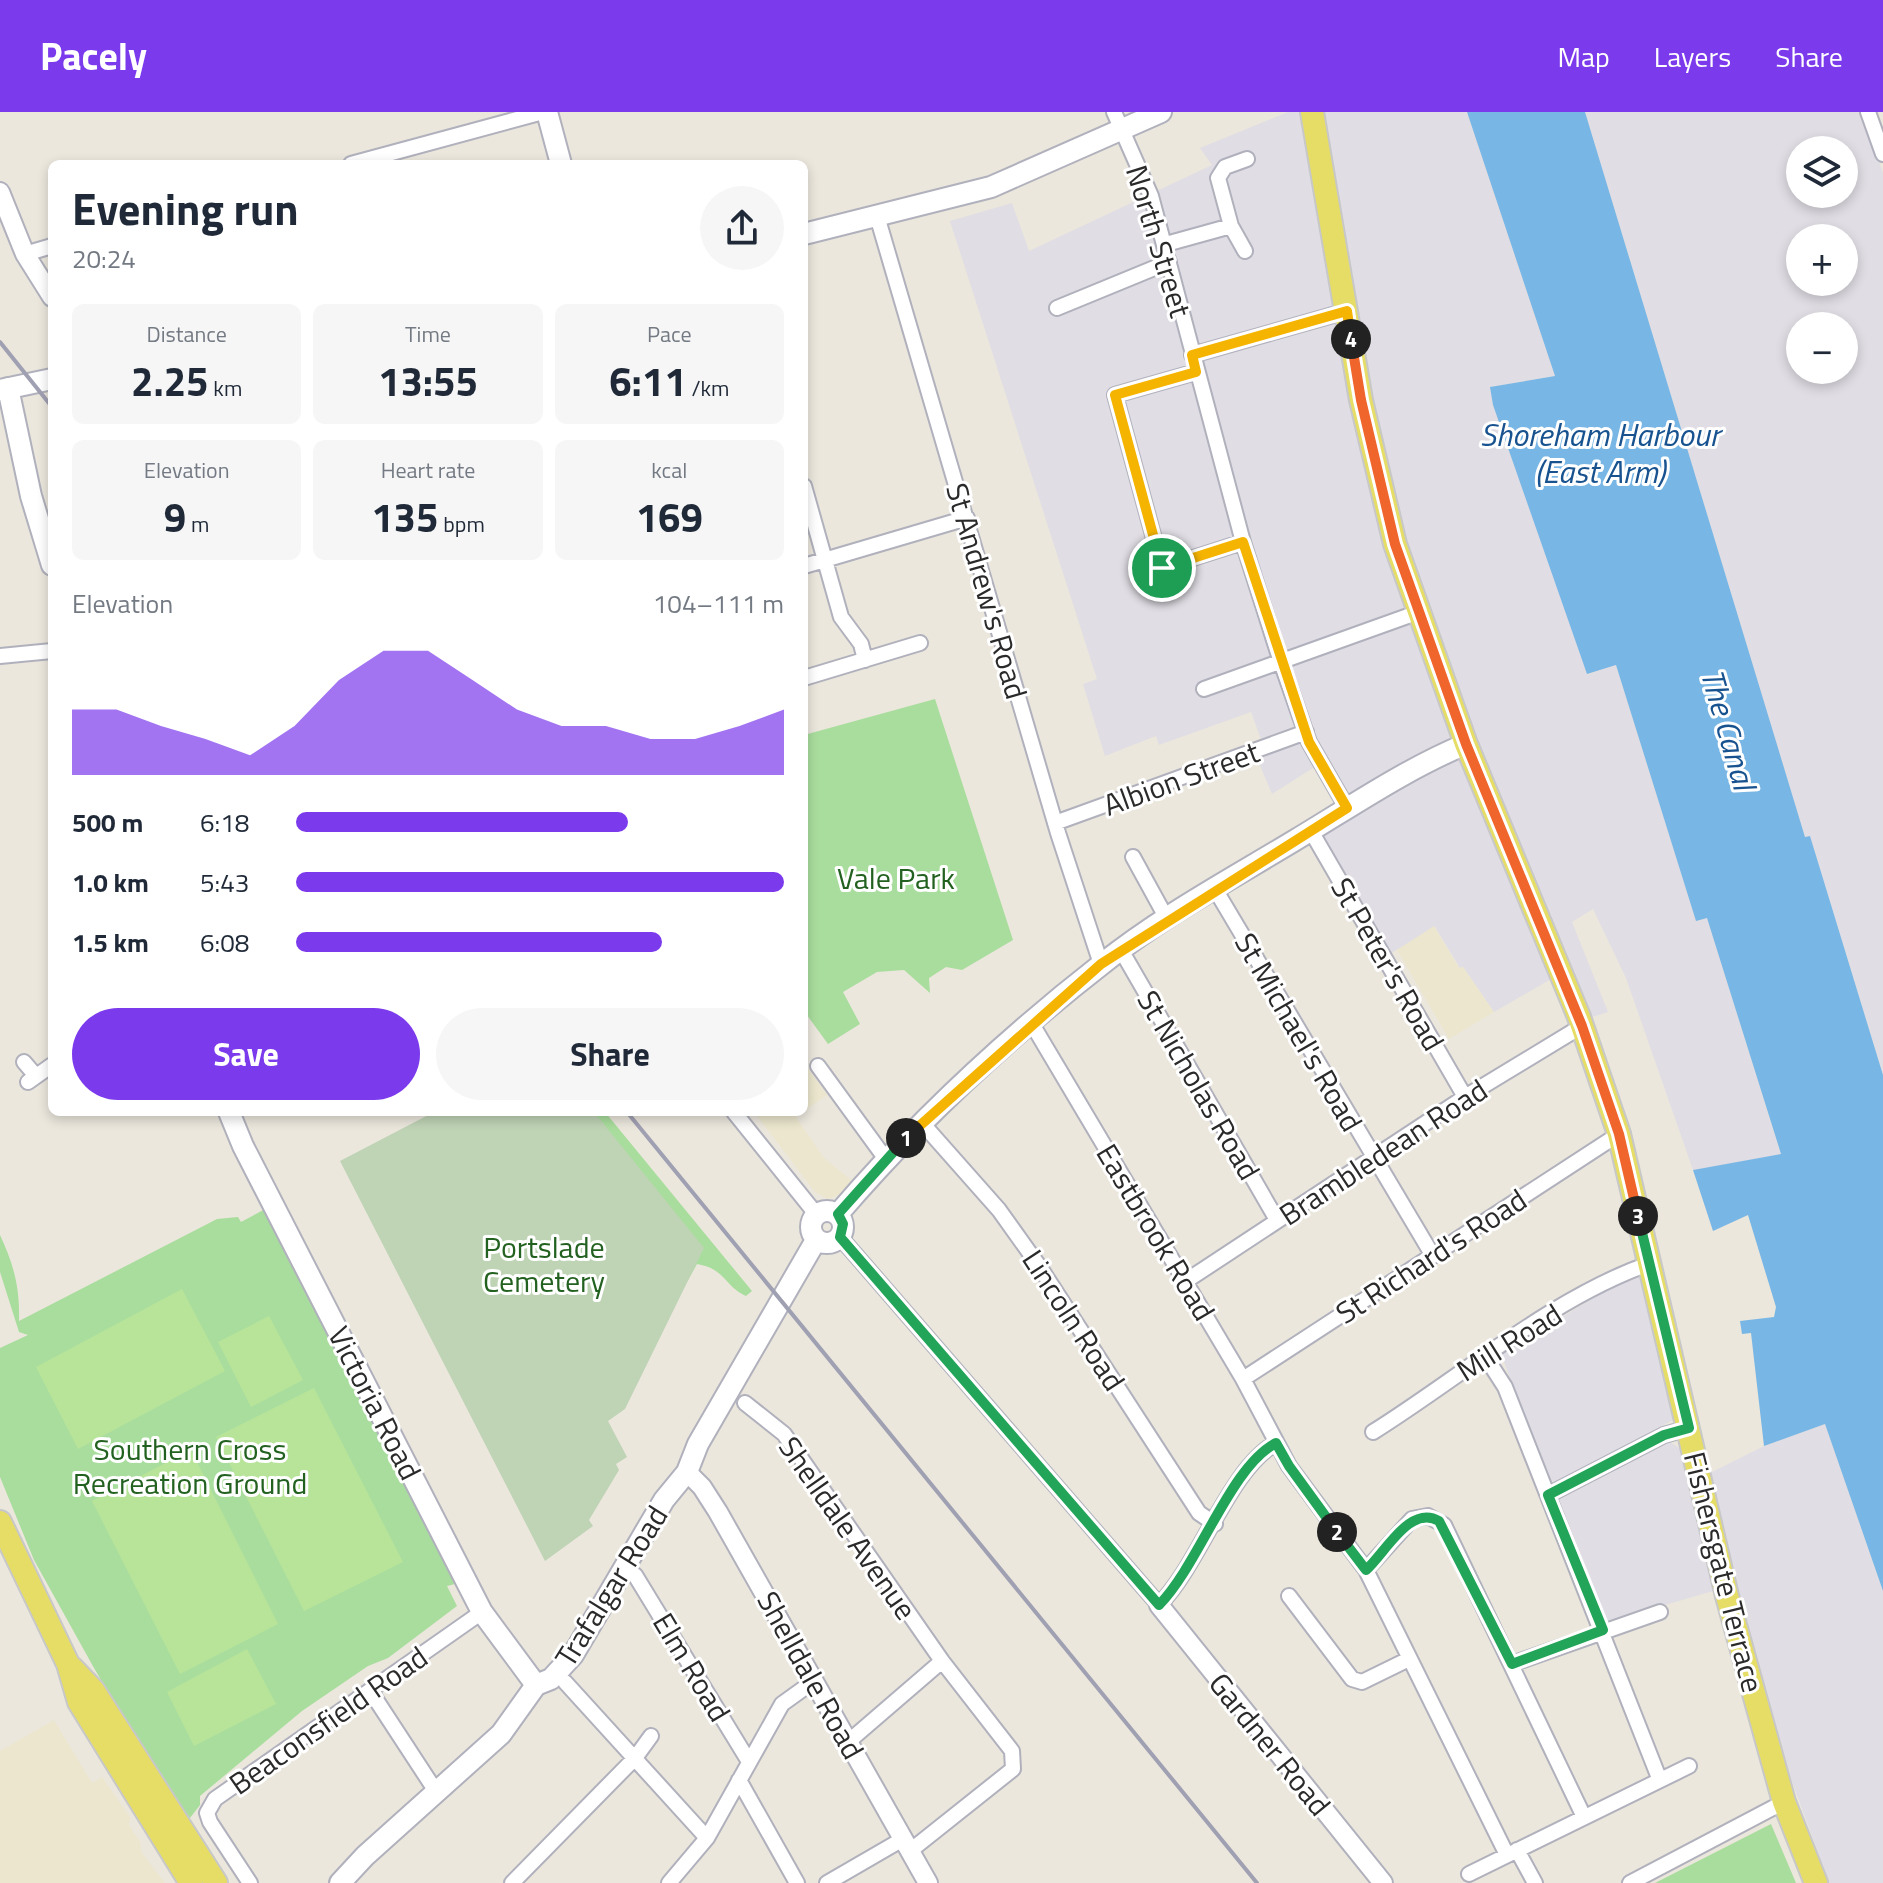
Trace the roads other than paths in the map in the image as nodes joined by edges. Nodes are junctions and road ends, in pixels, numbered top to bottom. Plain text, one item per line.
1 (545, 112) edge
2 (1161, 112) edge
3 (1312, 112) edge
4 (1868, 112) edge
5 (1118, 120) edge
6 (1883, 154) edge
7 (1247, 159) dead end
8 (366, 160) edge
9 (560, 160) edge
10 (0, 192) edge
11 (877, 216) junction
12 (1231, 226) junction
13 (808, 233) edge
14 (1166, 244) junction
15 (48, 247) edge
16 (1245, 251) dead end
17 (25, 254) junction
18 (1169, 262) junction
19 (48, 291) edge
20 (1057, 308) dead end
21 (1347, 311) junction
22 (1192, 355) junction
23 (1196, 372) junction
24 (48, 380) edge
25 (4, 389) edge
26 (808, 500) edge
27 (967, 518) junction
28 (1243, 542) junction
29 (48, 552) edge
30 (825, 560) junction
31 (808, 565) edge
32 (1419, 612) junction
33 (920, 643) dead end
34 (48, 651) edge
35 (0, 656) edge
36 (1280, 659) junction
37 (865, 660) junction
38 (808, 677) edge
39 (1204, 689) dead end
40 (1306, 732) junction
41 (1466, 744) junction
42 (1347, 808) junction
43 (1055, 823) junction
44 (1311, 831) junction
45 (1133, 857) dead end
46 (1215, 889) junction
47 (1167, 919) junction
48 (1121, 950) junction
49 (1101, 964) junction
50 (1032, 1024) junction
51 (1582, 1026) junction
52 (24, 1062) dead end
53 (818, 1066) dead end
54 (48, 1068) edge
55 (1465, 1097) junction
56 (231, 1116) edge
57 (737, 1116) edge
58 (922, 1123) junction
59 (1619, 1134) junction
60 (885, 1158) junction
61 (1373, 1159) junction
62 (816, 1214) junction
63 (838, 1214) junction
64 (1277, 1220) junction
65 (840, 1237) junction
66 (816, 1240) junction
67 (1433, 1256) junction
68 (1651, 1263) junction
69 (1186, 1281) junction
70 (1485, 1356) junction
71 (1243, 1379) junction
72 (745, 1403) dead end
73 (1689, 1428) junction
74 (1373, 1432) dead end
75 (1276, 1443) junction
76 (687, 1472) junction
77 (1548, 1495) junction
78 (0, 1522) edge
79 (1215, 1524) junction
80 (1366, 1570) junction
81 (635, 1575) dead end
82 (1289, 1596) dead end
83 (1159, 1605) junction
84 (482, 1612) junction
85 (1660, 1612) dead end
86 (1603, 1630) junction
87 (1409, 1659) junction
88 (942, 1661) junction
89 (68, 1664) junction
90 (1512, 1664) junction
91 (698, 1677) junction
92 (814, 1681) junction
93 (565, 1682) dead end
94 (536, 1685) junction
95 (686, 1690) dead end
96 (371, 1692) junction
97 (651, 1736) dead end
98 (848, 1742) junction
99 (635, 1758) junction
100 (748, 1760) junction
101 (1689, 1766) dead end
102 (1659, 1778) junction
103 (739, 1780) junction
104 (437, 1793) junction
105 (1784, 1802) junction
106 (1584, 1817) junction
107 (707, 1838) junction
108 (906, 1845) junction
109 (1512, 1853) junction
110 (1469, 1874) dead end
111 (338, 1882) edge
112 (191, 1883) edge
113 (216, 1883) edge
114 (250, 1883) edge
115 (512, 1883) edge
116 (669, 1883) edge
117 (797, 1883) edge
118 (827, 1883) edge
119 (928, 1883) edge
120 (1383, 1883) edge
121 (1535, 1883) edge
122 (1630, 1883) edge
123 (1816, 1883) edge

1 - 8 street
1 - 9 main road
2 - 5 main road
3 - 21 main road, Fishersgate Terrace
4 - 6 street
5 - 11 main road
5 - 14 street, North Street
7 - 12 street
10 - 17 street
11 - 13 main road
11 - 27 street, St Andrew's Road
12 - 14 street
12 - 16 street
14 - 18 street, North Street
15 - 17 street
17 - 19 street
18 - 20 street
18 - 22 street, North Street
21 - 22 street
21 - 32 main road, Fishersgate Terrace
22 - 23 street, North Street
23 - 28 street, North Street
23 - 28 street
24 - 25 main road
25 - 29 main road
26 - 30 street
27 - 30 street
27 - 43 street, St Andrew's Road
28 - 36 street, North Street
30 - 31 street
30 - 37 street
32 - 36 street
32 - 41 main road, Fishersgate Terrace
33 - 37 street
34 - 35 street
36 - 39 street
36 - 40 street, North Street
37 - 38 street
40 - 42 street, North Street
40 - 43 street, Albion Street
41 - 42 main road
41 - 51 main road, Fishersgate Terrace
42 - 44 main road
43 - 49 street, St Andrew's Road
44 - 46 main road
44 - 55 street, St Peter's Road
45 - 47 street
46 - 47 main road
46 - 61 street, St Michael's Road
47 - 48 main road
48 - 49 main road
48 - 64 street, St Nicholas Road
49 - 50 main road
50 - 58 main road
50 - 69 street, Eastbrook Road
51 - 55 street, Brambledean Road
51 - 59 main road, Fishersgate Terrace
52 - 54 street
53 - 60 street
55 - 61 street, Brambledean Road
56 - 84 main road, Victoria Road
57 - 62 street
58 - 60 main road
58 - 79 street, Lincoln Road
59 - 67 street, St Richard's Road
59 - 68 main road, Fishersgate Terrace
60 - 63 main road
61 - 64 street, Brambledean Road
61 - 67 street, St Michael's Road
62 - 63 main road
62 - 66 main road
63 - 65 main road
64 - 69 street, Brambledean Road
65 - 66 main road
65 - 83 street
66 - 76 main road, Trafalgar Road
67 - 71 street, St Richard's Road
68 - 70 street, Mill Road
68 - 73 main road, Fishersgate Terrace
69 - 71 street, Eastbrook Road
70 - 74 street, Mill Road
70 - 77 street
71 - 75 street, Eastbrook Road
72 - 88 street, Shelldale Avenue
73 - 77 street
73 - 105 main road, Fishersgate Terrace
75 - 79 street
75 - 80 street, Eastbrook Road
76 - 92 street, Shelldale Road
76 - 94 main road, Trafalgar Road
77 - 86 street
78 - 89 main road
79 - 83 street
80 - 87 street, Eastbrook Road
80 - 90 street
81 - 91 street, Elm Road
82 - 87 street
83 - 120 street, Gardner Road
84 - 94 main road, Victoria Road
84 - 96 street, Beaconsfield Road
85 - 86 street
86 - 90 street
86 - 102 street
87 - 109 street, Eastbrook Road
88 - 98 street
88 - 108 street, Shelldale Avenue
89 - 112 main road
89 - 113 main road
90 - 106 street
91 - 95 street
91 - 100 street, Elm Road
92 - 98 street, Shelldale Road
92 - 100 street
93 - 99 street
94 - 104 main road, Trafalgar Road
96 - 104 street
96 - 114 street, Beaconsfield Road
97 - 99 street
98 - 108 street, Shelldale Road
99 - 107 street
99 - 115 street
100 - 103 street
101 - 102 street
102 - 106 street
103 - 107 street
103 - 117 street
104 - 111 main road, Trafalgar Road
105 - 122 street
105 - 123 main road, Fishersgate Terrace
106 - 109 street
107 - 116 street
108 - 118 street
108 - 119 street, Shelldale Road
109 - 110 street
109 - 121 street, Eastbrook Road

